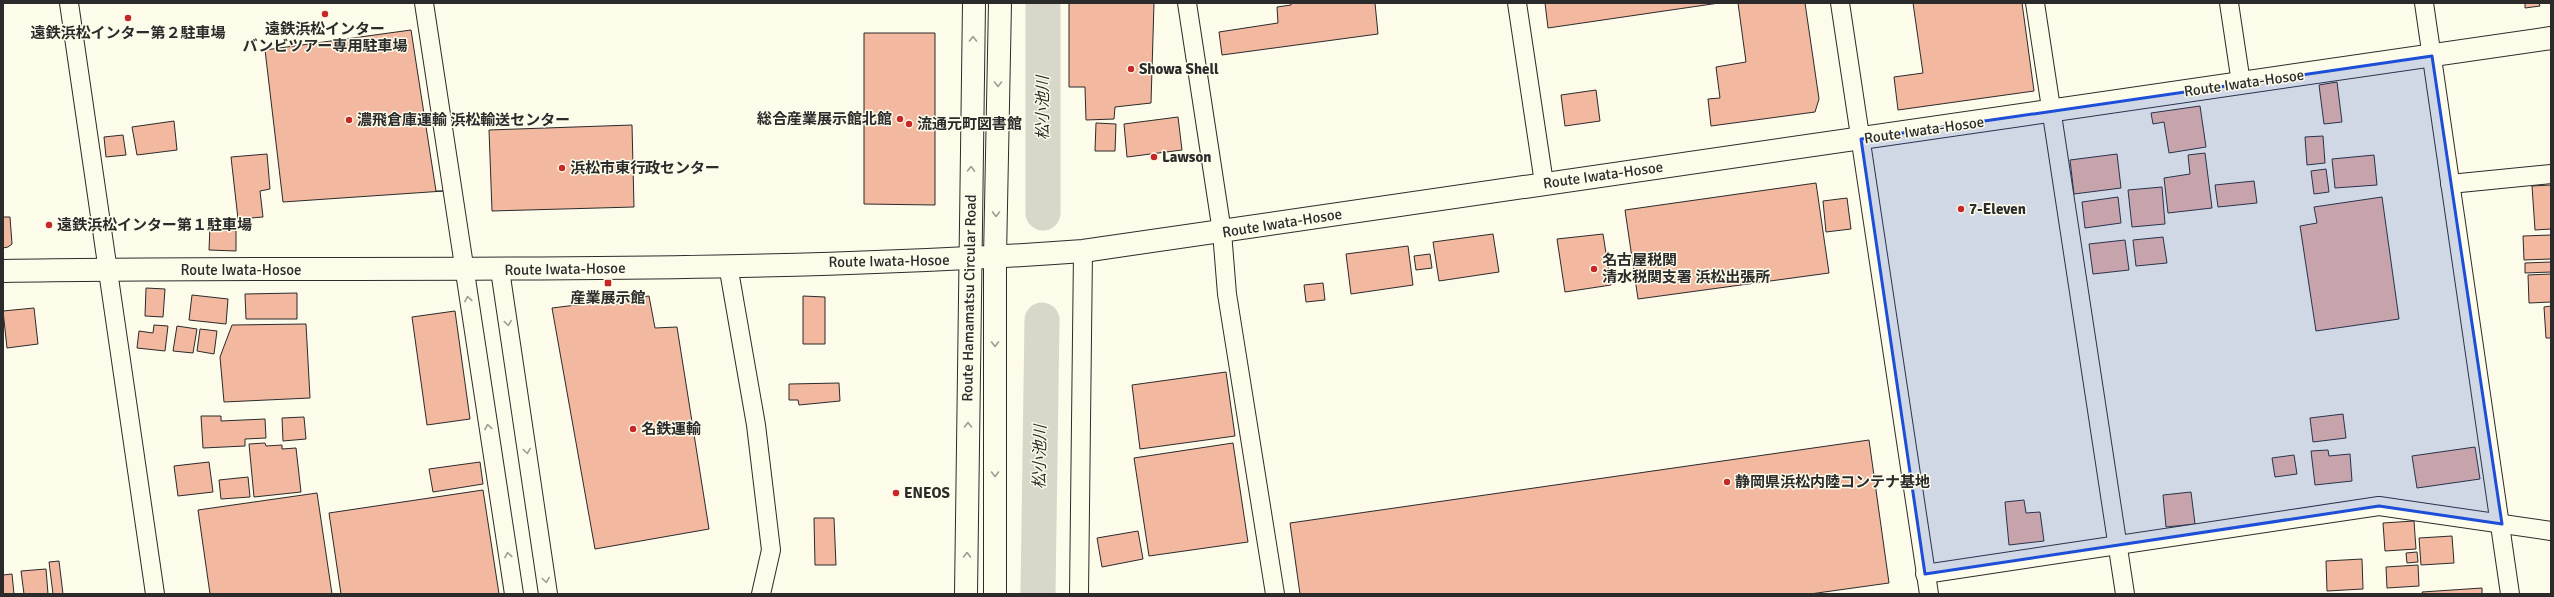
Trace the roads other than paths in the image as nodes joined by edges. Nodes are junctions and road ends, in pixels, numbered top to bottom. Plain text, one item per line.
1 (69, 3) edge
2 (424, 3) edge
3 (974, 3) edge
4 (1000, 3) edge
5 (1187, 3) edge
6 (1517, 3) edge
7 (1840, 3) edge
8 (2035, 3) edge
9 (2229, 3) edge
10 (2424, 3) edge
11 (2551, 38) edge
12 (2432, 56) junction
13 (2241, 83) junction
14 (2051, 112) junction
15 (1860, 139) junction
16 (2551, 174) edge
17 (1544, 183) junction
18 (2450, 184) junction
19 (1222, 232) junction
20 (1083, 251) junction
21 (995, 257) junction
22 (969, 259) junction
23 (728, 265) junction
24 (110, 269) junction
25 (464, 270) junction
26 (500, 270) junction
27 (3, 271) edge
28 (2502, 524) junction
29 (2551, 531) edge
30 (2118, 545) junction
31 (1925, 574) junction
32 (155, 594) edge
33 (514, 594) edge
34 (548, 594) edge
35 (761, 594) edge
36 (966, 594) edge
37 (995, 594) edge
38 (1078, 594) edge
39 (1275, 594) edge
40 (1929, 594) edge
41 (2125, 594) edge
42 (2510, 594) edge

1 - 24 street
2 - 25 street
22 -> 3 main road, Route Hamamatsu Circular Road
4 -> 21 main road, Route Hamamatsu Circular Road
5 - 19 street
6 - 17 street
7 - 15 street
8 - 14 street
9 - 13 street
10 - 12 street
11 - 12 main road, Route Iwata-Hosoe
12 - 13 main road, Route Iwata-Hosoe
12 - 18 street
13 - 14 main road, Route Iwata-Hosoe
14 - 15 main road, Route Iwata-Hosoe
14 - 30 street
15 - 17 main road, Route Iwata-Hosoe
15 - 31 street
16 - 18 street
17 - 19 main road, Route Iwata-Hosoe
18 - 28 street
19 - 20 main road, Route Iwata-Hosoe
19 - 39 street
20 - 21 main road, Route Iwata-Hosoe
20 - 38 street
21 - 22 main road, Route Iwata-Hosoe
21 -> 37 main road, Route Hamamatsu Circular Road
22 - 23 main road, Route Iwata-Hosoe
36 -> 22 main road, Route Hamamatsu Circular Road
23 - 26 main road, Route Iwata-Hosoe
23 - 35 street
24 - 25 main road, Route Iwata-Hosoe
24 - 27 main road, Route Iwata-Hosoe
24 - 32 street
25 - 26 main road, Route Iwata-Hosoe
33 -> 25 street
26 -> 34 street
28 - 29 street
28 - 30 street
28 - 42 street
30 - 31 street
30 - 41 street
31 - 40 street

